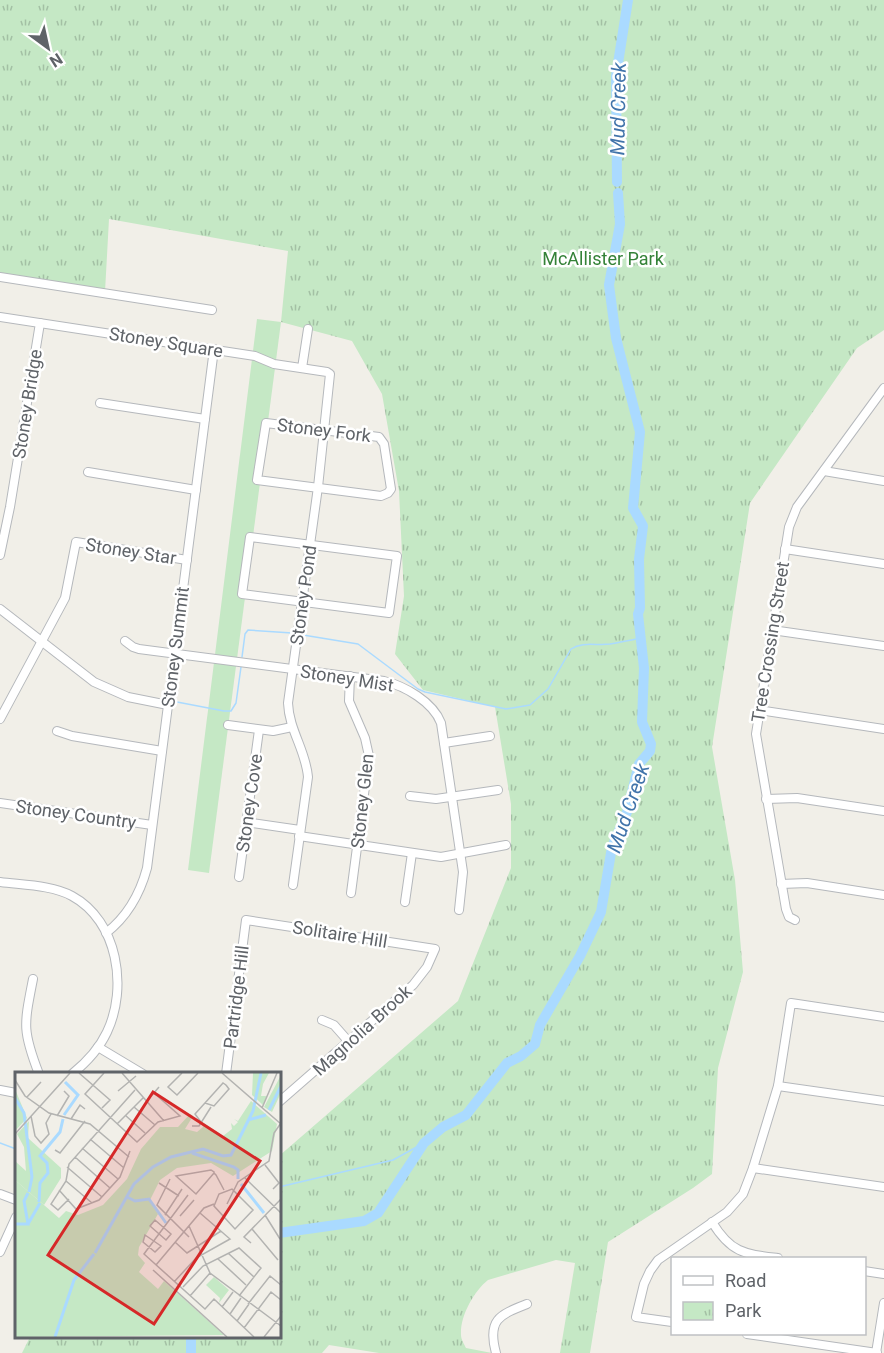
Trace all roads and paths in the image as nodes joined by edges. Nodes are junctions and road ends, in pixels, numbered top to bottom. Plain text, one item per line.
1 (0, 277) edge
2 (212, 310) dead end
3 (0, 317) edge
4 (40, 323) junction
5 (308, 329) dead end
6 (214, 349) junction
7 (303, 368) junction
8 (330, 374) joint
9 (884, 388) edge
10 (100, 403) dead end
11 (205, 419) junction
12 (325, 430) junction
13 (824, 471) junction
14 (88, 472) dead end
15 (884, 481) edge
16 (318, 487) junction
17 (196, 490) junction
18 (310, 543) junction
19 (785, 549) junction
20 (0, 555) edge
21 (187, 560) junction
22 (884, 564) edge
23 (302, 602) junction
24 (0, 609) edge
25 (772, 630) junction
26 (42, 641) junction
27 (125, 641) dead end
28 (884, 646) edge
29 (174, 654) junction
30 (293, 669) junction
31 (350, 676) junction
32 (168, 705) junction
33 (759, 710) junction
34 (0, 719) edge
35 (228, 725) dead end
36 (292, 727) junction
37 (884, 729) edge
38 (259, 730) junction
39 (57, 731) dead end
40 (490, 736) dead end
41 (444, 743) junction
42 (162, 751) junction
43 (498, 790) dead end
44 (410, 796) dead end
45 (453, 797) junction
46 (766, 799) junction
47 (0, 803) edge
48 (884, 811) edge
49 (246, 822) junction
50 (152, 825) junction
51 (300, 833) junction
52 (358, 844) junction
53 (506, 844) dead end
54 (412, 853) junction
55 (460, 853) junction
56 (239, 877) dead end
57 (0, 882) edge
58 (781, 884) junction
59 (294, 885) dead end
60 (351, 893) dead end
61 (884, 895) edge
62 (405, 902) dead end
63 (459, 910) dead end
64 (246, 920) joint
65 (795, 920) dead end
66 (106, 933) junction
67 (435, 949) joint
68 (33, 979) dead end
69 (884, 1017) edge
70 (322, 1020) dead end
71 (349, 1042) junction
72 (98, 1047) junction
73 (38, 1072) edge
74 (74, 1072) edge
75 (140, 1072) edge
76 (226, 1072) edge
77 (778, 1086) junction
78 (0, 1090) edge
79 (15, 1093) edge
80 (280, 1101) edge
81 (884, 1101) edge
82 (753, 1168) junction
83 (884, 1187) edge
84 (0, 1194) edge
85 (15, 1200) edge
86 (15, 1219) edge
87 (712, 1222) junction
88 (0, 1252) edge
89 (770, 1257) edge
90 (866, 1271) edge
91 (884, 1274) edge
92 (884, 1303) edge
93 (528, 1304) dead end
94 (671, 1322) edge
95 (754, 1335) edge
96 (496, 1353) edge
97 (876, 1353) edge

1 - 2 street
3 - 4 street, Stoney Square
4 - 6 street, Stoney Square
4 - 20 street, Stoney Bridge
5 - 7 street
6 - 7 street, Stoney Square
6 - 11 street, Stoney Summit
7 - 8 street, Stoney Square
8 - 12 street, Stoney Pond
9 - 13 street, Tree Crossing Street
10 - 11 street
11 - 17 street, Stoney Summit
12 - 16 street, Stoney Pond
12 - 16 street, Stoney Fork
12 - 16 street, Stoney Fork
13 - 15 street
13 - 19 street, Tree Crossing Street
14 - 17 street
16 - 18 street, Stoney Pond
17 - 21 street, Stoney Summit
18 - 23 street, Stoney Pond
18 - 23 street
18 - 23 street
19 - 22 street
19 - 25 street, Tree Crossing Street
21 - 26 street, Stoney Star
21 - 29 street, Stoney Summit
23 - 30 street, Stoney Pond
24 - 26 street
25 - 28 street
25 - 33 street, Tree Crossing Street
26 - 32 street
26 - 34 street
27 - 29 street, Stoney Mist
29 - 30 street, Stoney Mist
29 - 32 street, Stoney Summit
30 - 31 street, Stoney Mist
30 - 36 street, Stoney Pond
31 - 41 street, Stoney Mist
31 - 52 street, Stoney Glen
32 - 42 street, Stoney Summit
33 - 37 street
33 - 46 street, Tree Crossing Street
35 - 38 street
36 - 38 street
36 - 51 street, Stoney Pond
38 - 49 street, Stoney Cove
39 - 42 street
40 - 41 street
41 - 45 street, Stoney Mist
42 - 50 street, Stoney Summit
43 - 45 street
44 - 45 street
45 - 55 street, Stoney Mist
46 - 48 street
46 - 58 street, Tree Crossing Street
47 - 50 street, Stoney Country
49 - 51 street
49 - 56 street, Stoney Cove
50 - 66 street, Stoney Summit
51 - 52 street
51 - 59 street, Stoney Pond
52 - 54 street
52 - 60 street, Stoney Glen
53 - 55 street
54 - 55 street
54 - 62 street
55 - 63 street, Stoney Mist
57 - 66 street
58 - 61 street
58 - 65 street, Tree Crossing Street
64 - 67 street, Solitaire Hill
64 - 76 street, Partridge Hill
66 - 72 street
67 - 71 street, Magnolia Brook
68 - 73 street
69 - 77 street
70 - 71 street
71 - 80 street, Magnolia Brook
72 - 74 street
72 - 75 street
77 - 81 street
77 - 82 street
78 - 79 street
82 - 83 street
82 - 87 street
84 - 85 street
86 - 88 street
87 - 89 street
87 - 94 street
90 - 91 street
92 - 97 street
93 - 96 street
95 - 97 street

